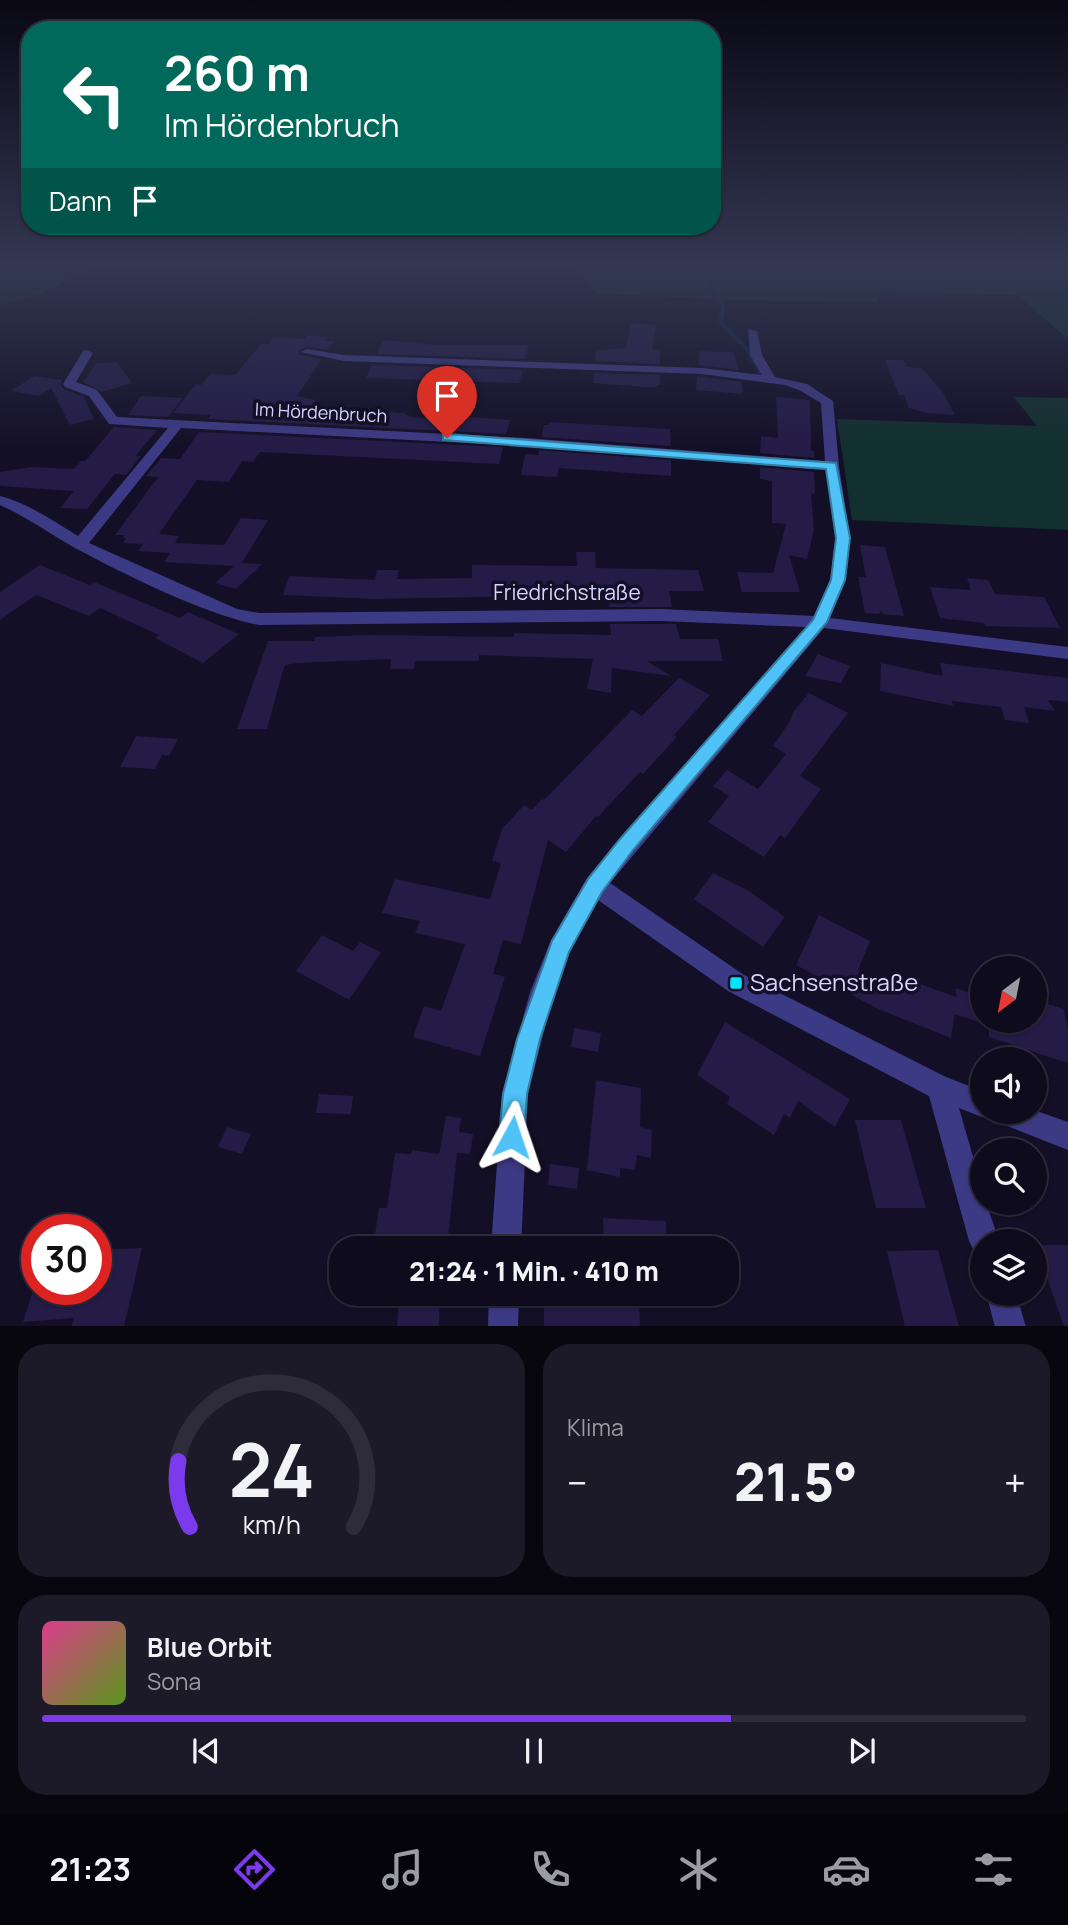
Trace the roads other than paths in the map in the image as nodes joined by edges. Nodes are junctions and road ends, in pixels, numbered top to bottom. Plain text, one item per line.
1 (752, 331) dead end
2 (307, 352) dead end
3 (87, 353) dead end
4 (770, 379) junction
5 (178, 424) junction
6 (832, 466) junction
7 (0, 500) edge
8 (80, 544) junction
9 (820, 622) junction
10 (1068, 653) edge
11 (595, 886) junction
12 (940, 1088) junction
13 (970, 1099) edge
14 (1036, 1124) edge
15 (1068, 1136) edge
16 (980, 1229) edge
17 (507, 1236) edge
18 (504, 1306) edge
19 (1005, 1306) edge
20 (503, 1326) edge
21 (1011, 1326) edge

1 - 4 street
2 - 4 street
3 - 5 street, Im Hördenbruch
4 - 6 street
5 - 6 street, Im Hördenbruch
5 - 8 street
6 - 9 street
7 - 8 street, Friedrichstraße
8 - 9 street, Friedrichstraße
9 - 10 street, Friedrichstraße
9 - 11 street
11 - 12 street
11 - 17 street
12 - 13 street
12 - 16 street
14 - 15 street
18 - 20 street
19 - 21 street

